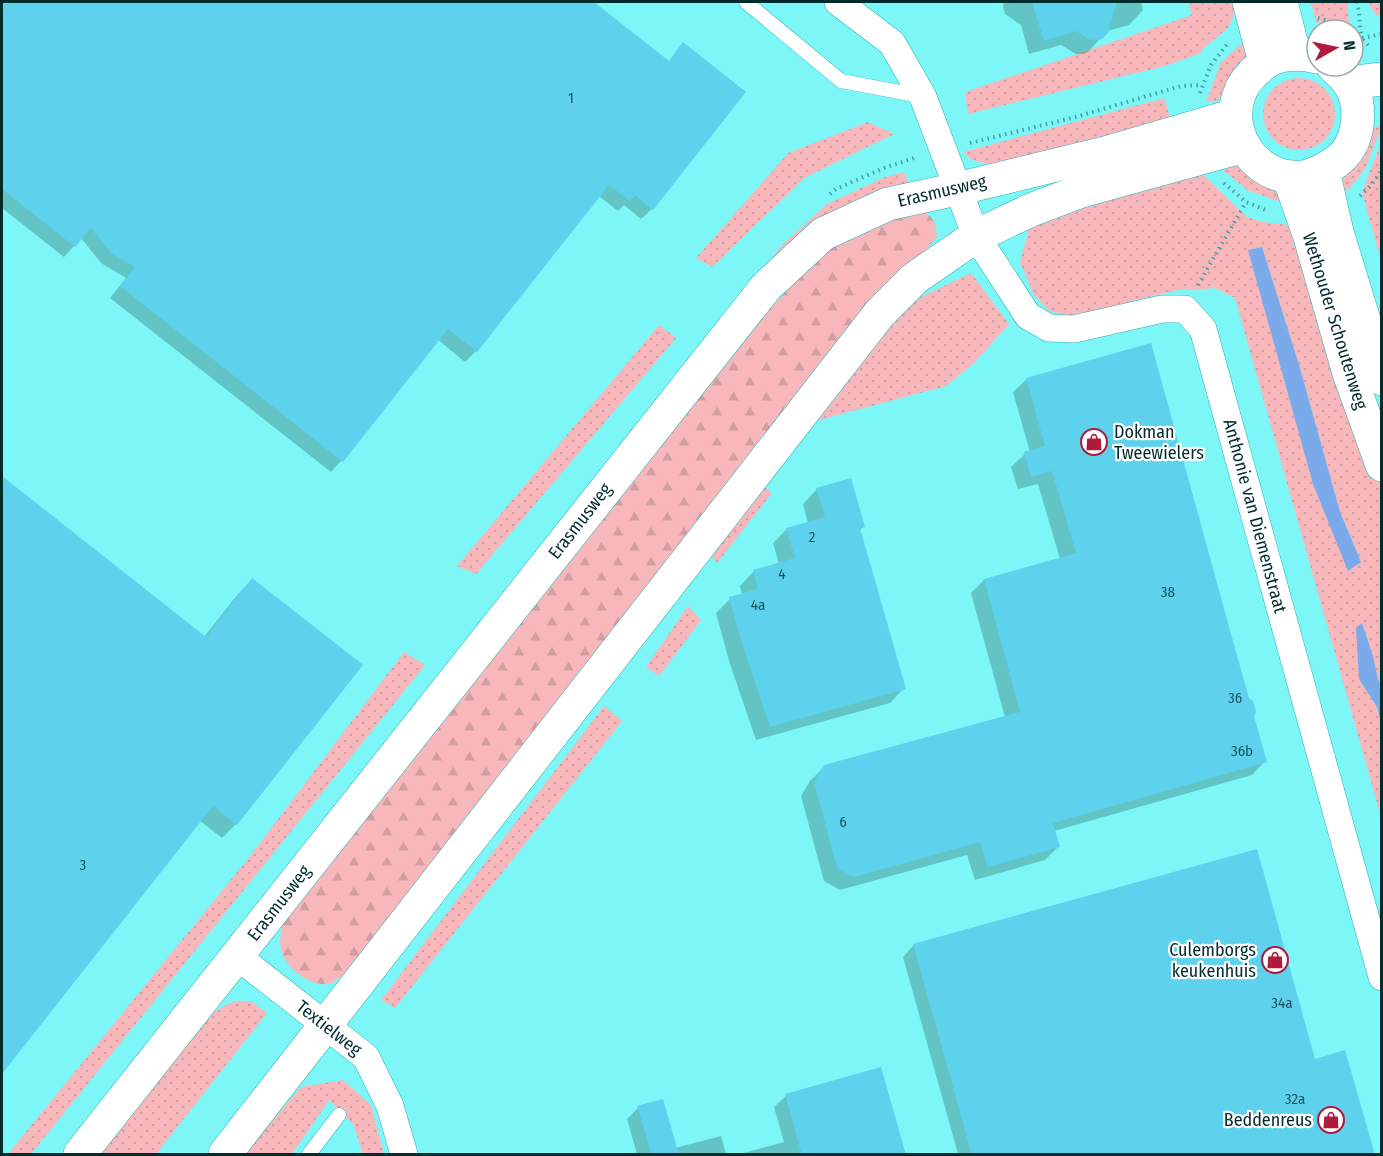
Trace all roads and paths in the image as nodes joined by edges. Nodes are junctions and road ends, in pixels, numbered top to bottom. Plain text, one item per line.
1 (746, 2) edge
2 (838, 2) edge
3 (1249, 2) edge
4 (1281, 2) edge
5 (1357, 2) edge
6 (1359, 18) edge
7 (1382, 34) edge
8 (1365, 37) edge
9 (1292, 58) edge
10 (1365, 77) edge
11 (1343, 78) edge
12 (1382, 79) edge
13 (923, 97) junction
14 (1235, 115) junction
15 (1370, 117) edge
16 (1244, 146) junction
17 (1323, 171) junction
18 (1289, 177) junction
19 (957, 189) junction
20 (1246, 202) dead end
21 (976, 236) junction
22 (1185, 309) junction
23 (1382, 379) edge
24 (1382, 465) edge
25 (237, 956) junction
26 (1382, 977) edge
27 (326, 1026) junction
28 (339, 1115) dead end
29 (80, 1155) edge
30 (225, 1155) edge
31 (309, 1155) edge
32 (404, 1155) edge

1 - 13 lane
2 - 13 street
3 - 9 street
4 - 9 street
5 - 6 path
7 - 8 path
9 - 14 street
10 - 12 street
11 - 15 street
13 - 19 street
14 - 16 street
14 - 19 street, Erasmusweg
15 - 17 street
16 - 18 street
16 - 21 street
17 - 18 street
17 - 23 street, Wethouder Schoutenweg
18 - 24 street, Wethouder Schoutenweg
19 - 21 street
19 - 25 street, Erasmusweg
20 - 22 path
21 - 22 street
21 - 27 street
22 - 26 street, Anthonie van Diemenstraat
25 - 27 street, Textielweg
25 - 29 street, Erasmusweg
27 - 30 street
27 - 32 street, Textielweg
28 - 31 lane

